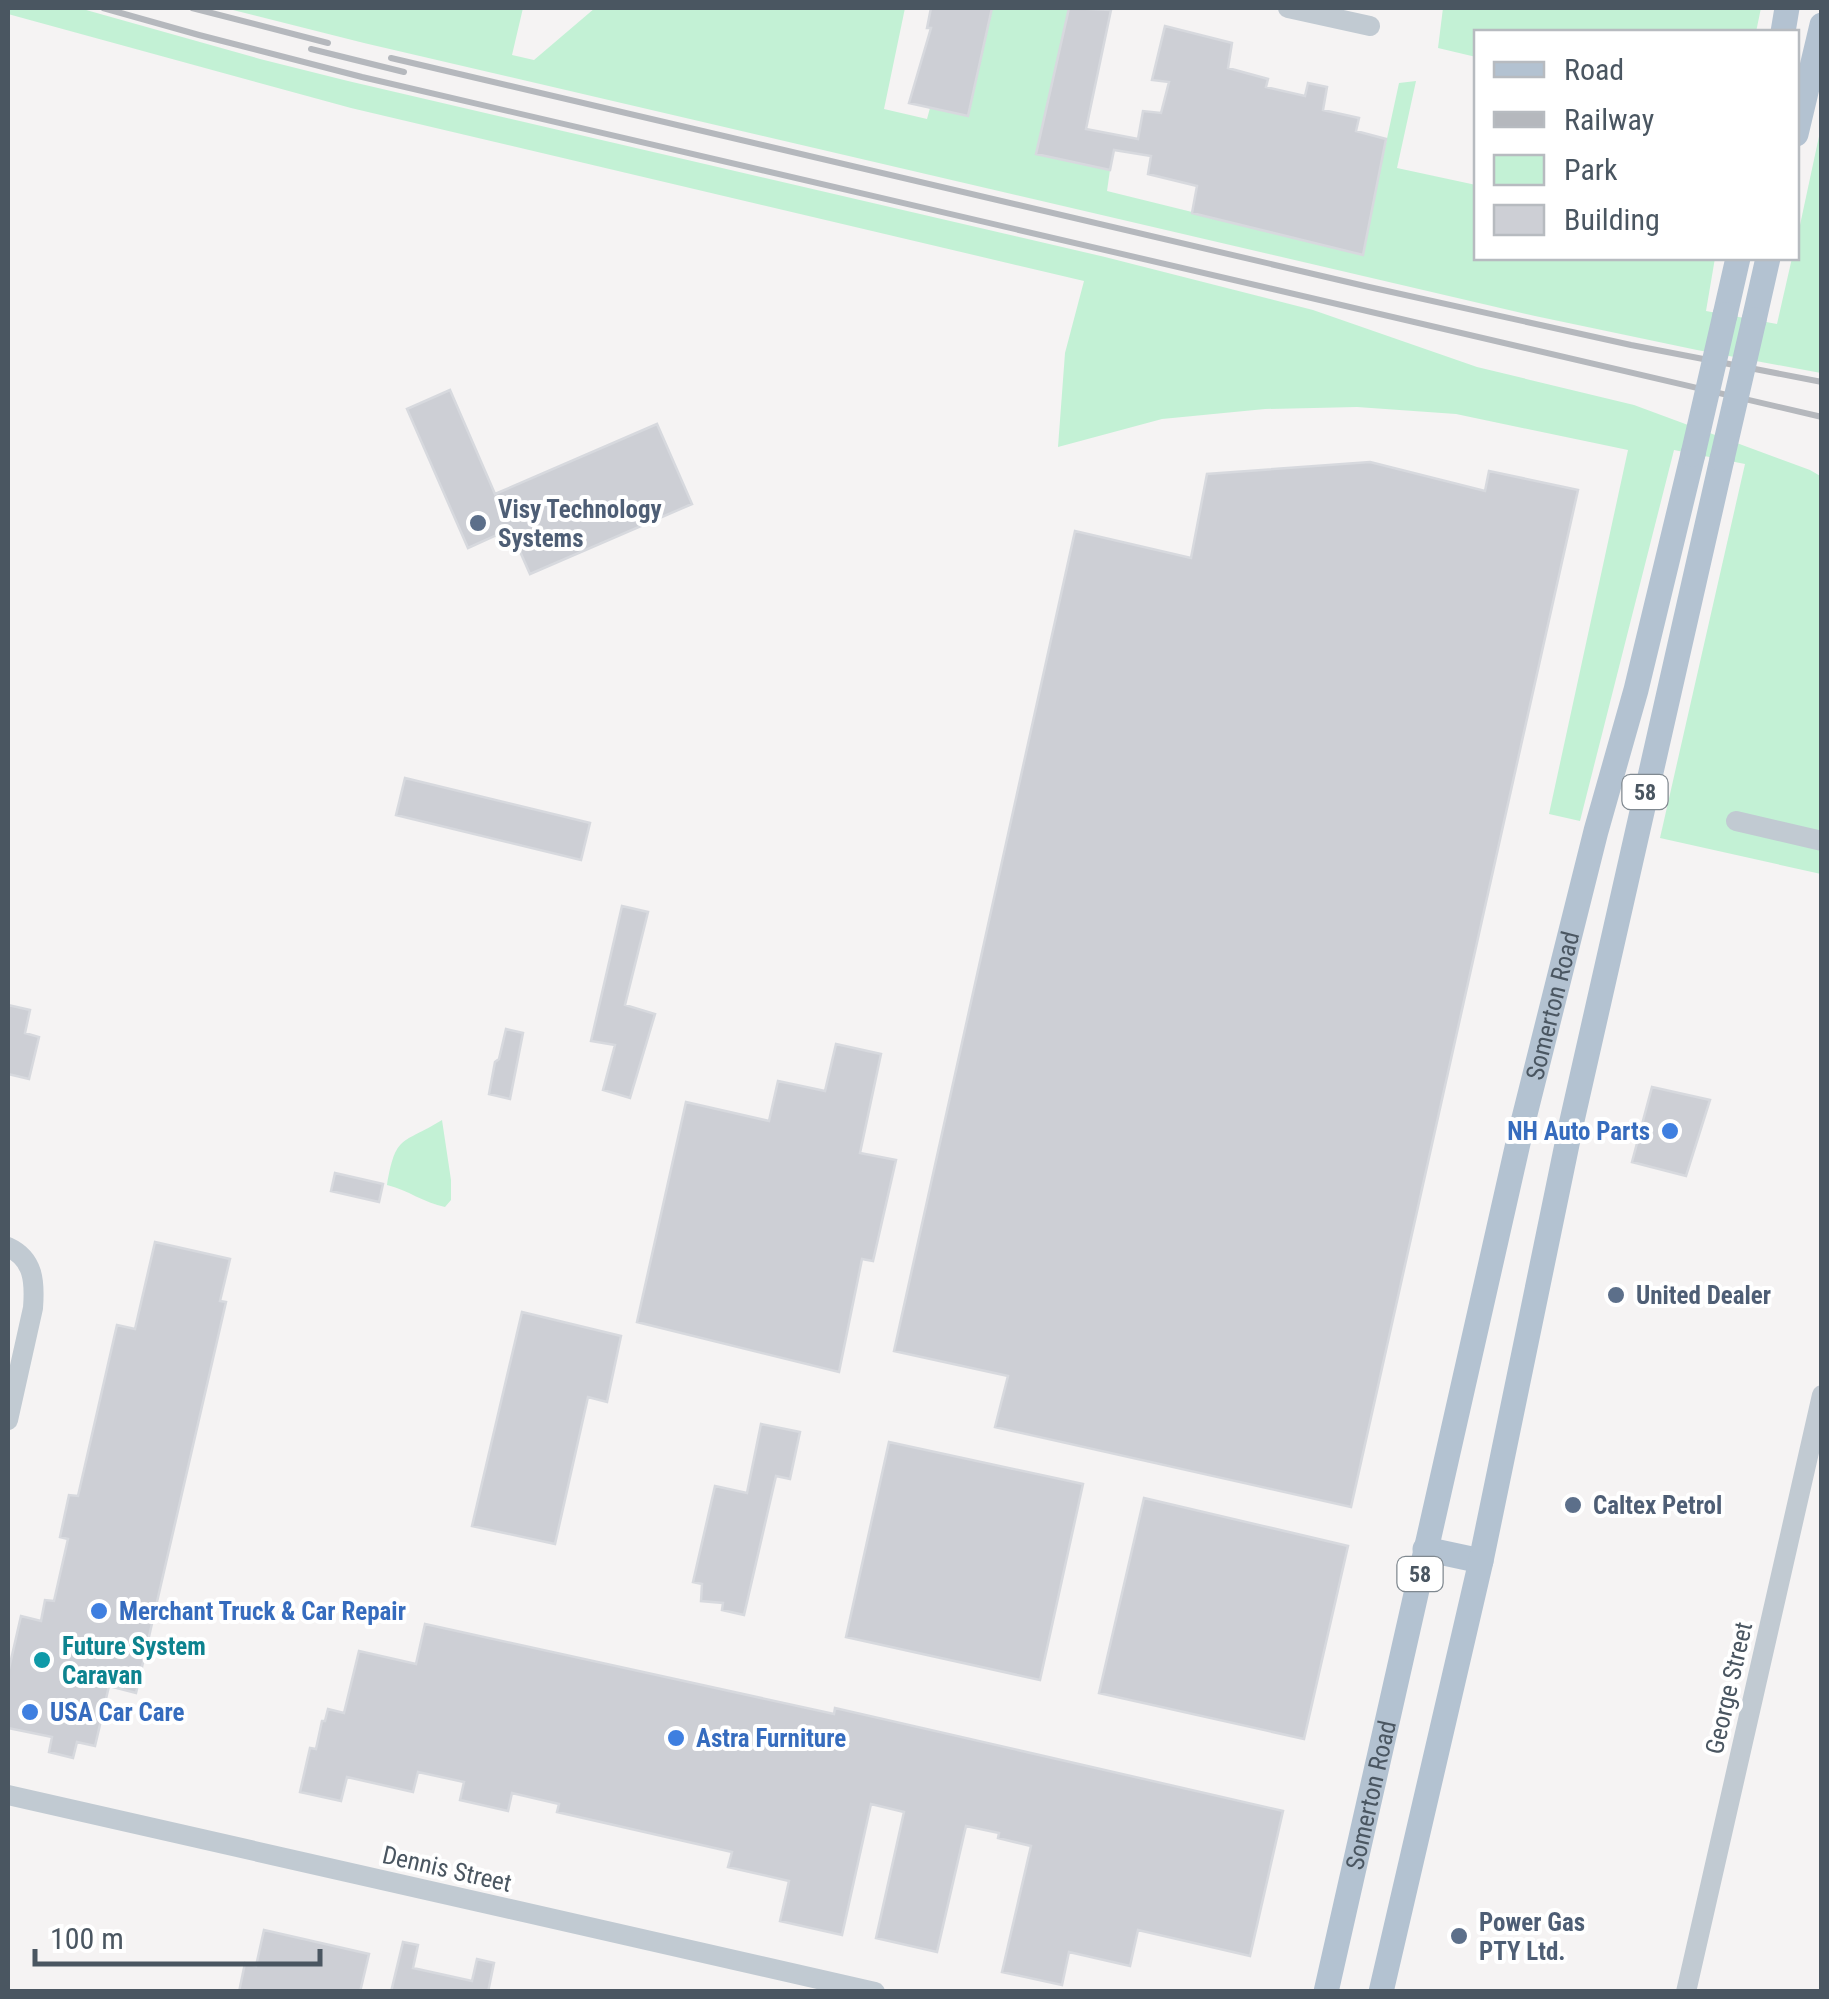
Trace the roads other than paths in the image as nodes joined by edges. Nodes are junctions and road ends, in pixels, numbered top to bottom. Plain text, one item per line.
1 (1288, 8) edge
2 (1822, 25) edge
3 (1370, 26) dead end
4 (1799, 121) edge
5 (1738, 260) edge
6 (1768, 260) edge
7 (1736, 821) dead end
8 (1822, 841) edge
9 (8, 1247) edge
10 (1822, 1395) edge
11 (8, 1420) edge
12 (1425, 1549) junction
13 (1481, 1561) junction
14 (8, 1794) edge
15 (875, 1992) edge
16 (1326, 1992) edge
17 (1381, 1992) edge
18 (1686, 1992) edge

1 - 3 street
2 - 4 main road
5 - 12 main road, Somerton Road / 58, bridge
6 - 13 main road, Somerton Road / 58, bridge
7 - 8 street
9 - 11 street
10 - 18 street, George Street
12 - 13 main road
12 - 16 main road, Somerton Road / 58
13 - 17 main road, Somerton Road / 58
14 - 15 street, Dennis Street

